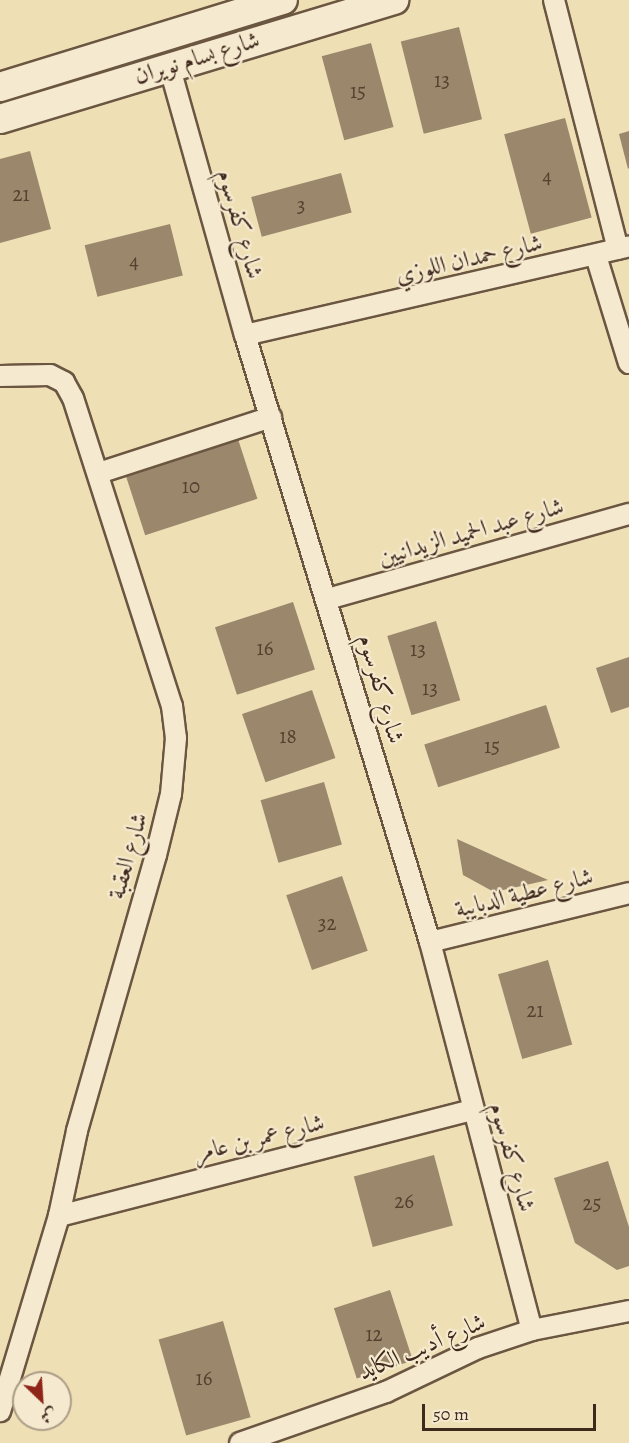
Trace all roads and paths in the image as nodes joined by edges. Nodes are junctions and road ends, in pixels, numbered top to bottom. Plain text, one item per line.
1 (283, 0) edge
2 (394, 0) edge
3 (554, 0) edge
4 (170, 65) junction
5 (0, 87) edge
6 (0, 119) edge
7 (624, 248) edge
8 (596, 256) junction
9 (245, 335) junction
10 (629, 363) edge
11 (0, 376) edge
12 (271, 417) junction
13 (99, 473) junction
14 (629, 514) edge
15 (328, 599) junction
16 (629, 893) edge
17 (430, 942) junction
18 (472, 1110) junction
19 (59, 1216) junction
20 (629, 1311) edge
21 (532, 1330) junction
22 (0, 1411) edge
23 (240, 1443) edge

1 - 5 street, شارع بسام نويران
2 - 4 street, شارع بسام نويران
3 - 7 street
4 - 6 street, شارع بسام نويران
4 - 9 street, شارع كفرسوم
7 - 8 street, شارع حمدان اللوزي
8 - 9 street, شارع حمدان اللوزي
8 - 10 street
9 - 12 street, شارع كفرسوم
11 - 13 street, شارع العقبة
12 - 13 street
12 - 15 street, شارع كفرسوم
13 - 19 street, شارع العقبة
14 - 15 street, شارع عبد الحميد الزيدانيين
15 - 17 street, شارع كفرسوم
16 - 17 street, شارع عطية الدبايبة
17 - 18 street, شارع كفرسوم
18 - 19 street, شارع عمر بن عامر
18 - 21 street, شارع كفرسوم
19 - 22 street, شارع العقبة
20 - 21 street, شارع أديب الكايد
21 - 23 street, شارع أديب الكايد

